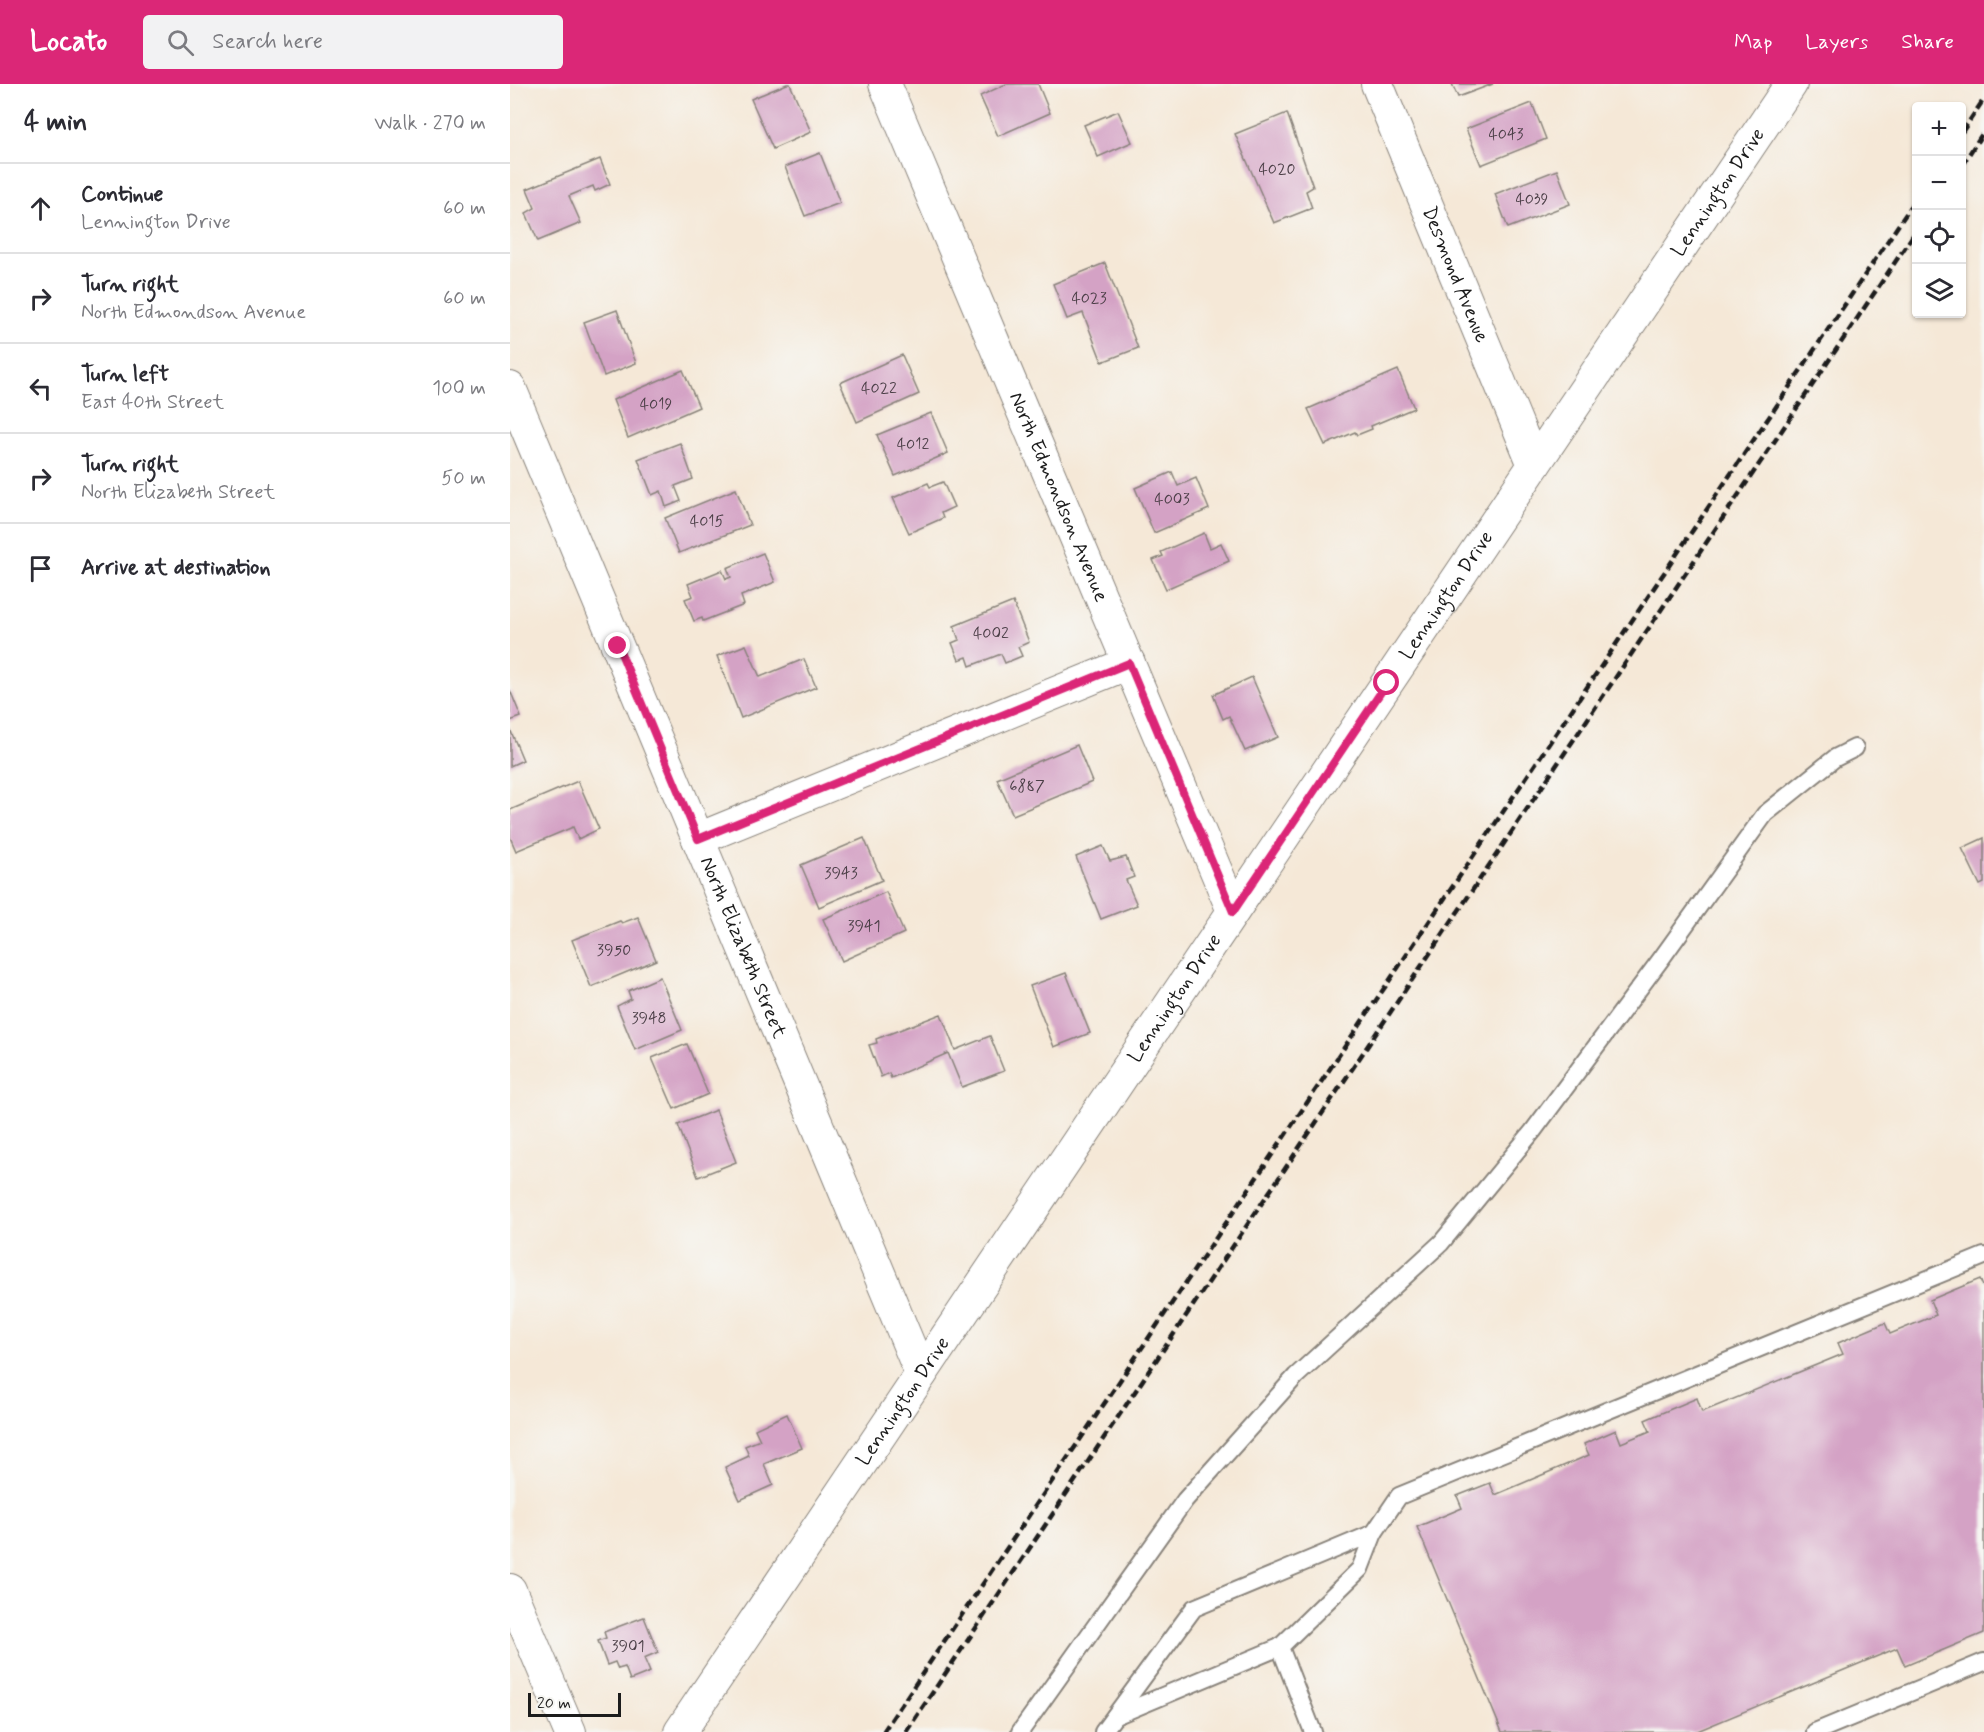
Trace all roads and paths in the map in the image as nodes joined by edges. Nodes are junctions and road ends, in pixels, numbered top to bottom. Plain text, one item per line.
1 (885, 84) edge
2 (1377, 84) edge
3 (1791, 84) edge
4 (510, 388) edge
5 (1534, 465) junction
6 (1129, 663) junction
7 (1855, 748) dead end
8 (698, 839) junction
9 (1233, 912) junction
10 (1984, 1256) edge
11 (921, 1374) junction
12 (1374, 1533) junction
13 (510, 1590) edge
14 (1280, 1647) junction
15 (1984, 1662) edge
16 (1114, 1716) junction
17 (570, 1732) edge
18 (680, 1732) edge
19 (1020, 1732) edge
20 (1103, 1732) edge
21 (1313, 1732) edge
22 (1815, 1732) edge

1 - 6 street, North Edmondson Avenue
2 - 5 street, Desmond Avenue
3 - 5 street, Lennington Drive
4 - 8 street, North Elizabeth Street
5 - 9 street, Lennington Drive
6 - 8 street
6 - 9 street, North Edmondson Avenue
7 - 19 lane
8 - 11 street, North Elizabeth Street
9 - 11 street, Lennington Drive
10 - 12 lane
11 - 18 street, Lennington Drive
12 - 14 lane
12 - 16 lane
13 - 17 street
14 - 16 lane
14 - 21 lane
15 - 22 lane
16 - 20 lane

